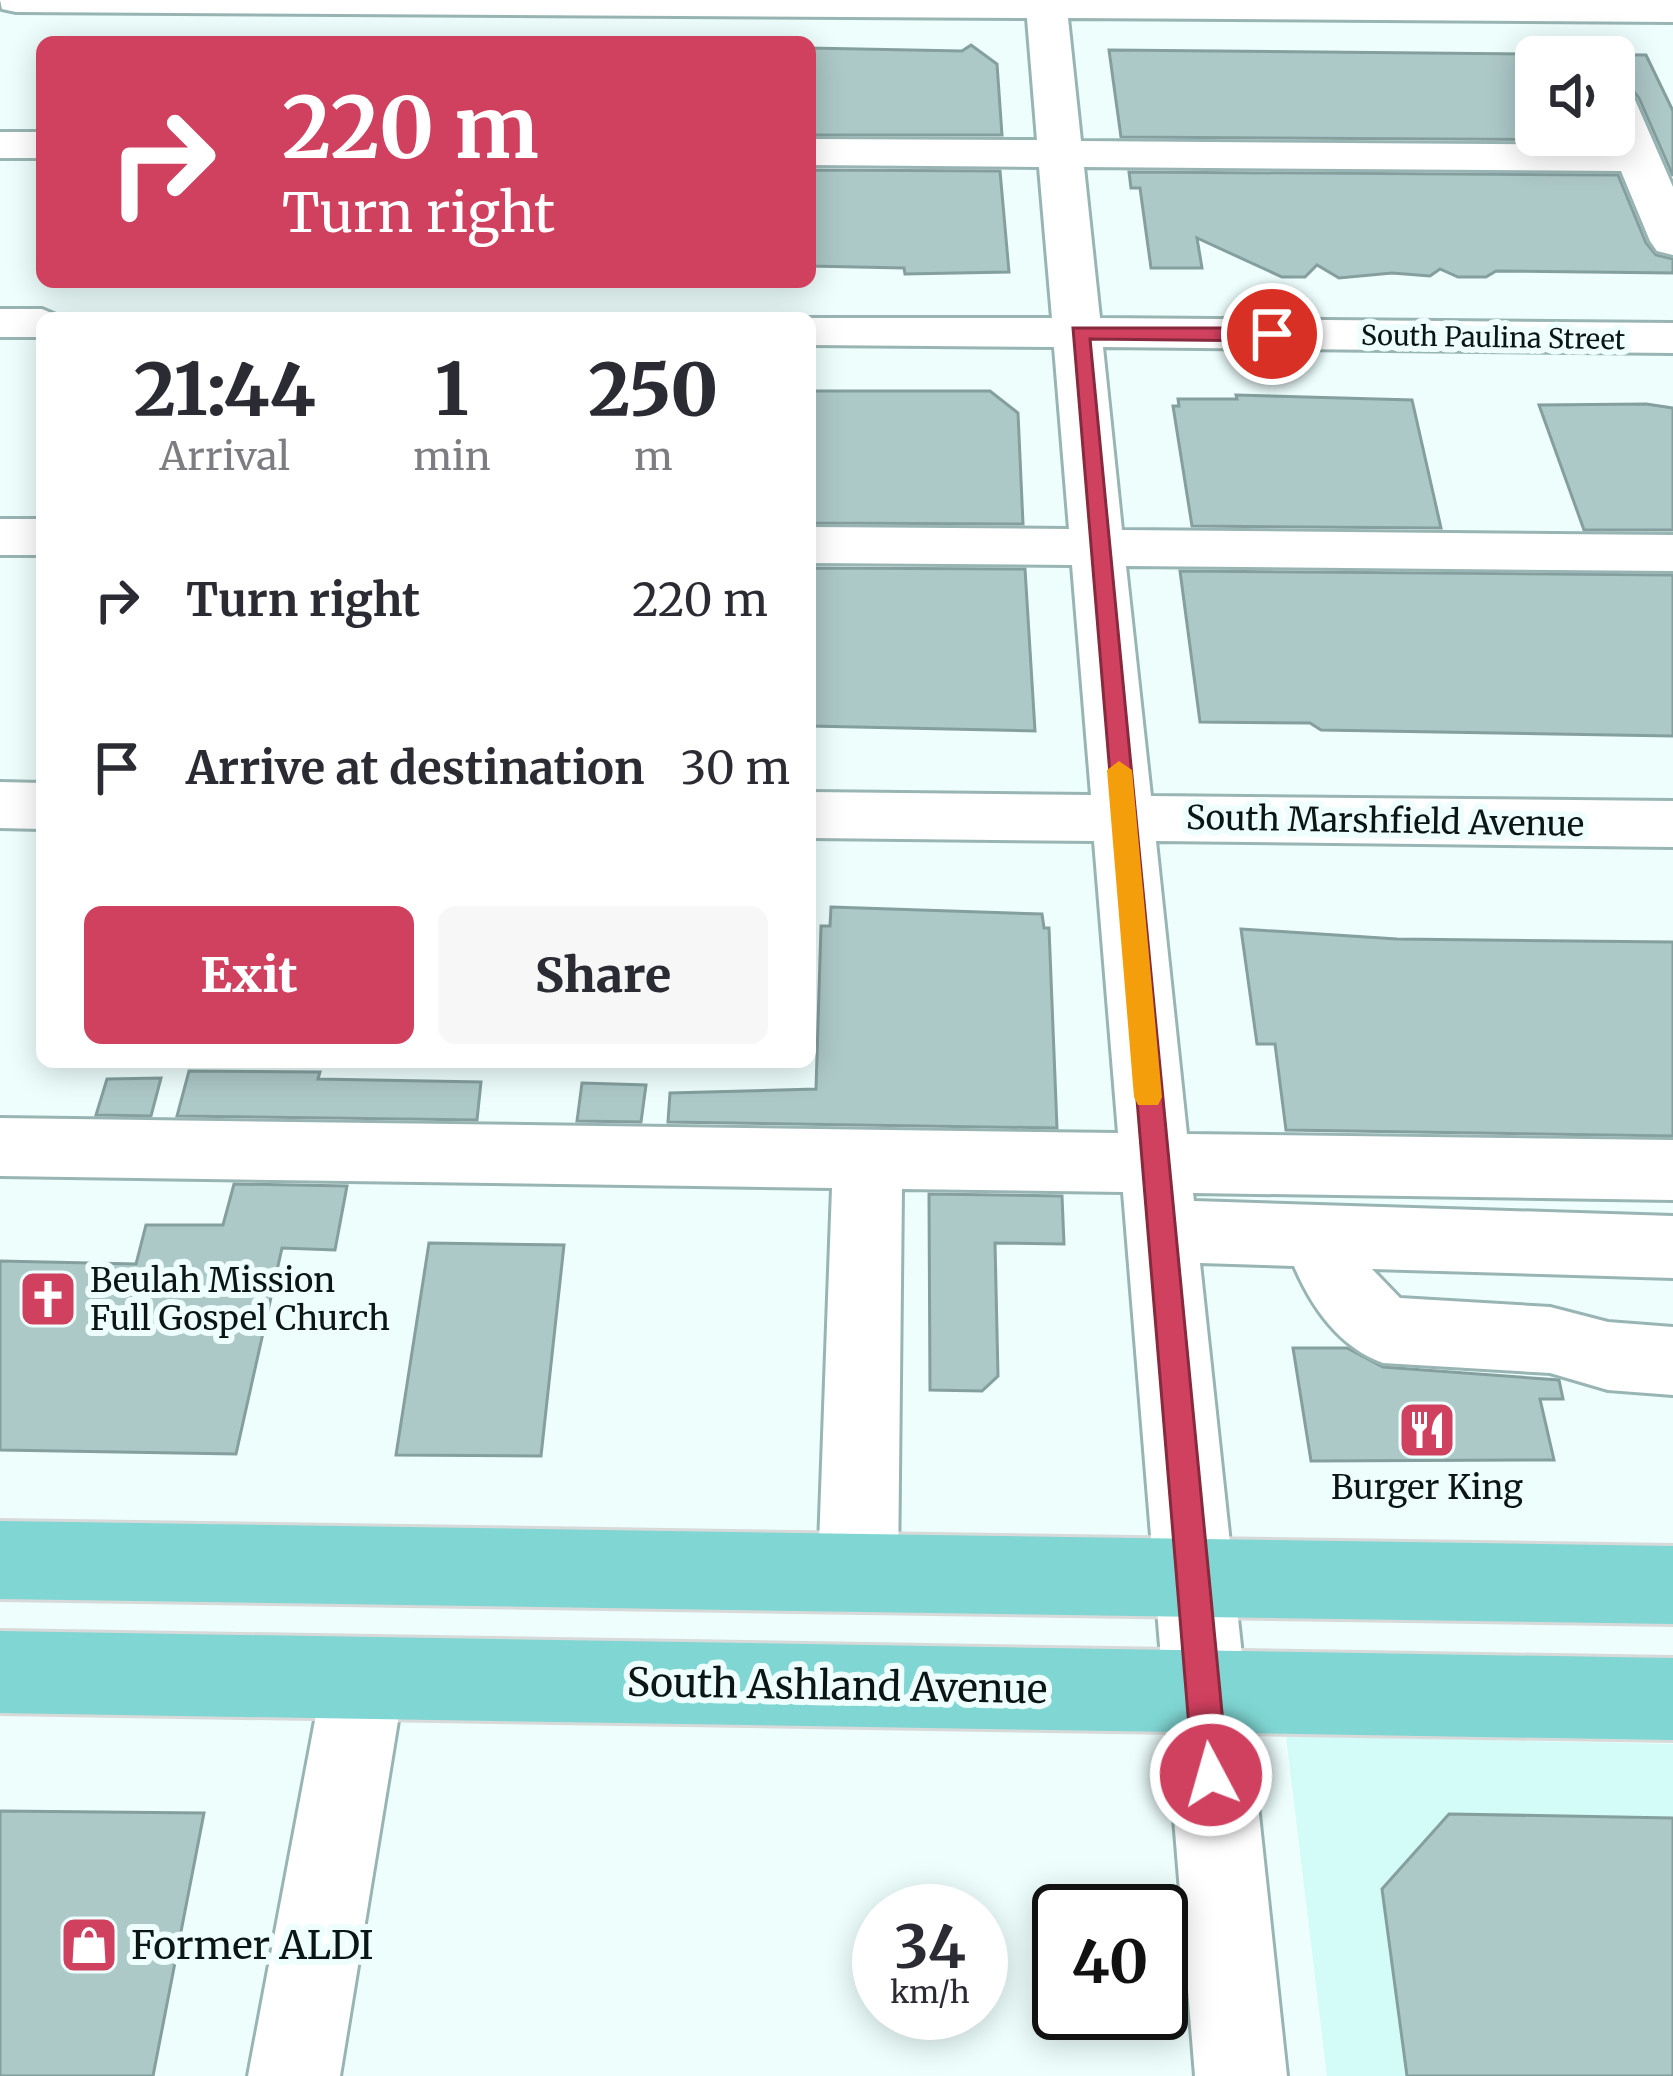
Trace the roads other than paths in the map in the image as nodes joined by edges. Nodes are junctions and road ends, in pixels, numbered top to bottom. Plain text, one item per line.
1 (16, 0) edge
2 (1047, 3) edge
3 (1673, 10) edge
4 (1580, 18) edge
5 (0, 145) edge
6 (36, 146) edge
7 (1635, 151) edge
8 (816, 152) edge
9 (1061, 154) junction
10 (1638, 158) junction
11 (1673, 242) edge
12 (0, 323) edge
13 (36, 323) edge
14 (816, 330) edge
15 (1080, 332) junction
16 (1673, 338) edge
17 (0, 537) edge
18 (36, 538) edge
19 (816, 545) edge
20 (1100, 548) junction
21 (1673, 554) edge
22 (0, 806) edge
23 (36, 806) edge
24 (816, 814) edge
25 (1124, 818) junction
26 (1673, 824) edge
27 (0, 1147) edge
28 (868, 1159) junction
29 (1154, 1163) junction
30 (1673, 1170) edge
31 (1161, 1231) junction
32 (1316, 1235) junction
33 (1673, 1247) edge
34 (1673, 1361) edge
35 (0, 1560) edge
36 (858, 1573) junction
37 (1191, 1578) junction
38 (1673, 1585) edge
39 (0, 1672) edge
40 (364, 1678) junction
41 (1202, 1692) junction
42 (1673, 1699) edge
43 (294, 2076) edge
44 (1241, 2076) edge

1 - 2 street
2 - 4 street
2 - 9 street
3 - 4 street
5 - 6 street
7 - 10 street
8 - 9 street
9 - 10 street
9 - 15 street
10 - 11 street
12 - 13 street
14 - 15 street, South Paulina Street
15 - 16 street, South Paulina Street
15 - 20 street
17 - 18 street
19 - 20 street
20 - 21 street
20 - 25 street
22 - 23 street
24 - 25 street, South Marshfield Avenue
25 - 26 street, South Marshfield Avenue
25 - 29 street
27 - 28 street
28 - 29 street
28 - 36 street
29 - 30 street
29 - 31 street
31 - 32 street
31 - 37 street
32 - 33 street
32 - 34 street
35 - 36 main road
36 - 37 main road
37 - 38 main road
37 - 41 street
39 - 40 main road, South Ashland Avenue
40 - 41 main road, South Ashland Avenue
40 - 43 street
41 - 42 main road, South Ashland Avenue
41 - 44 street

